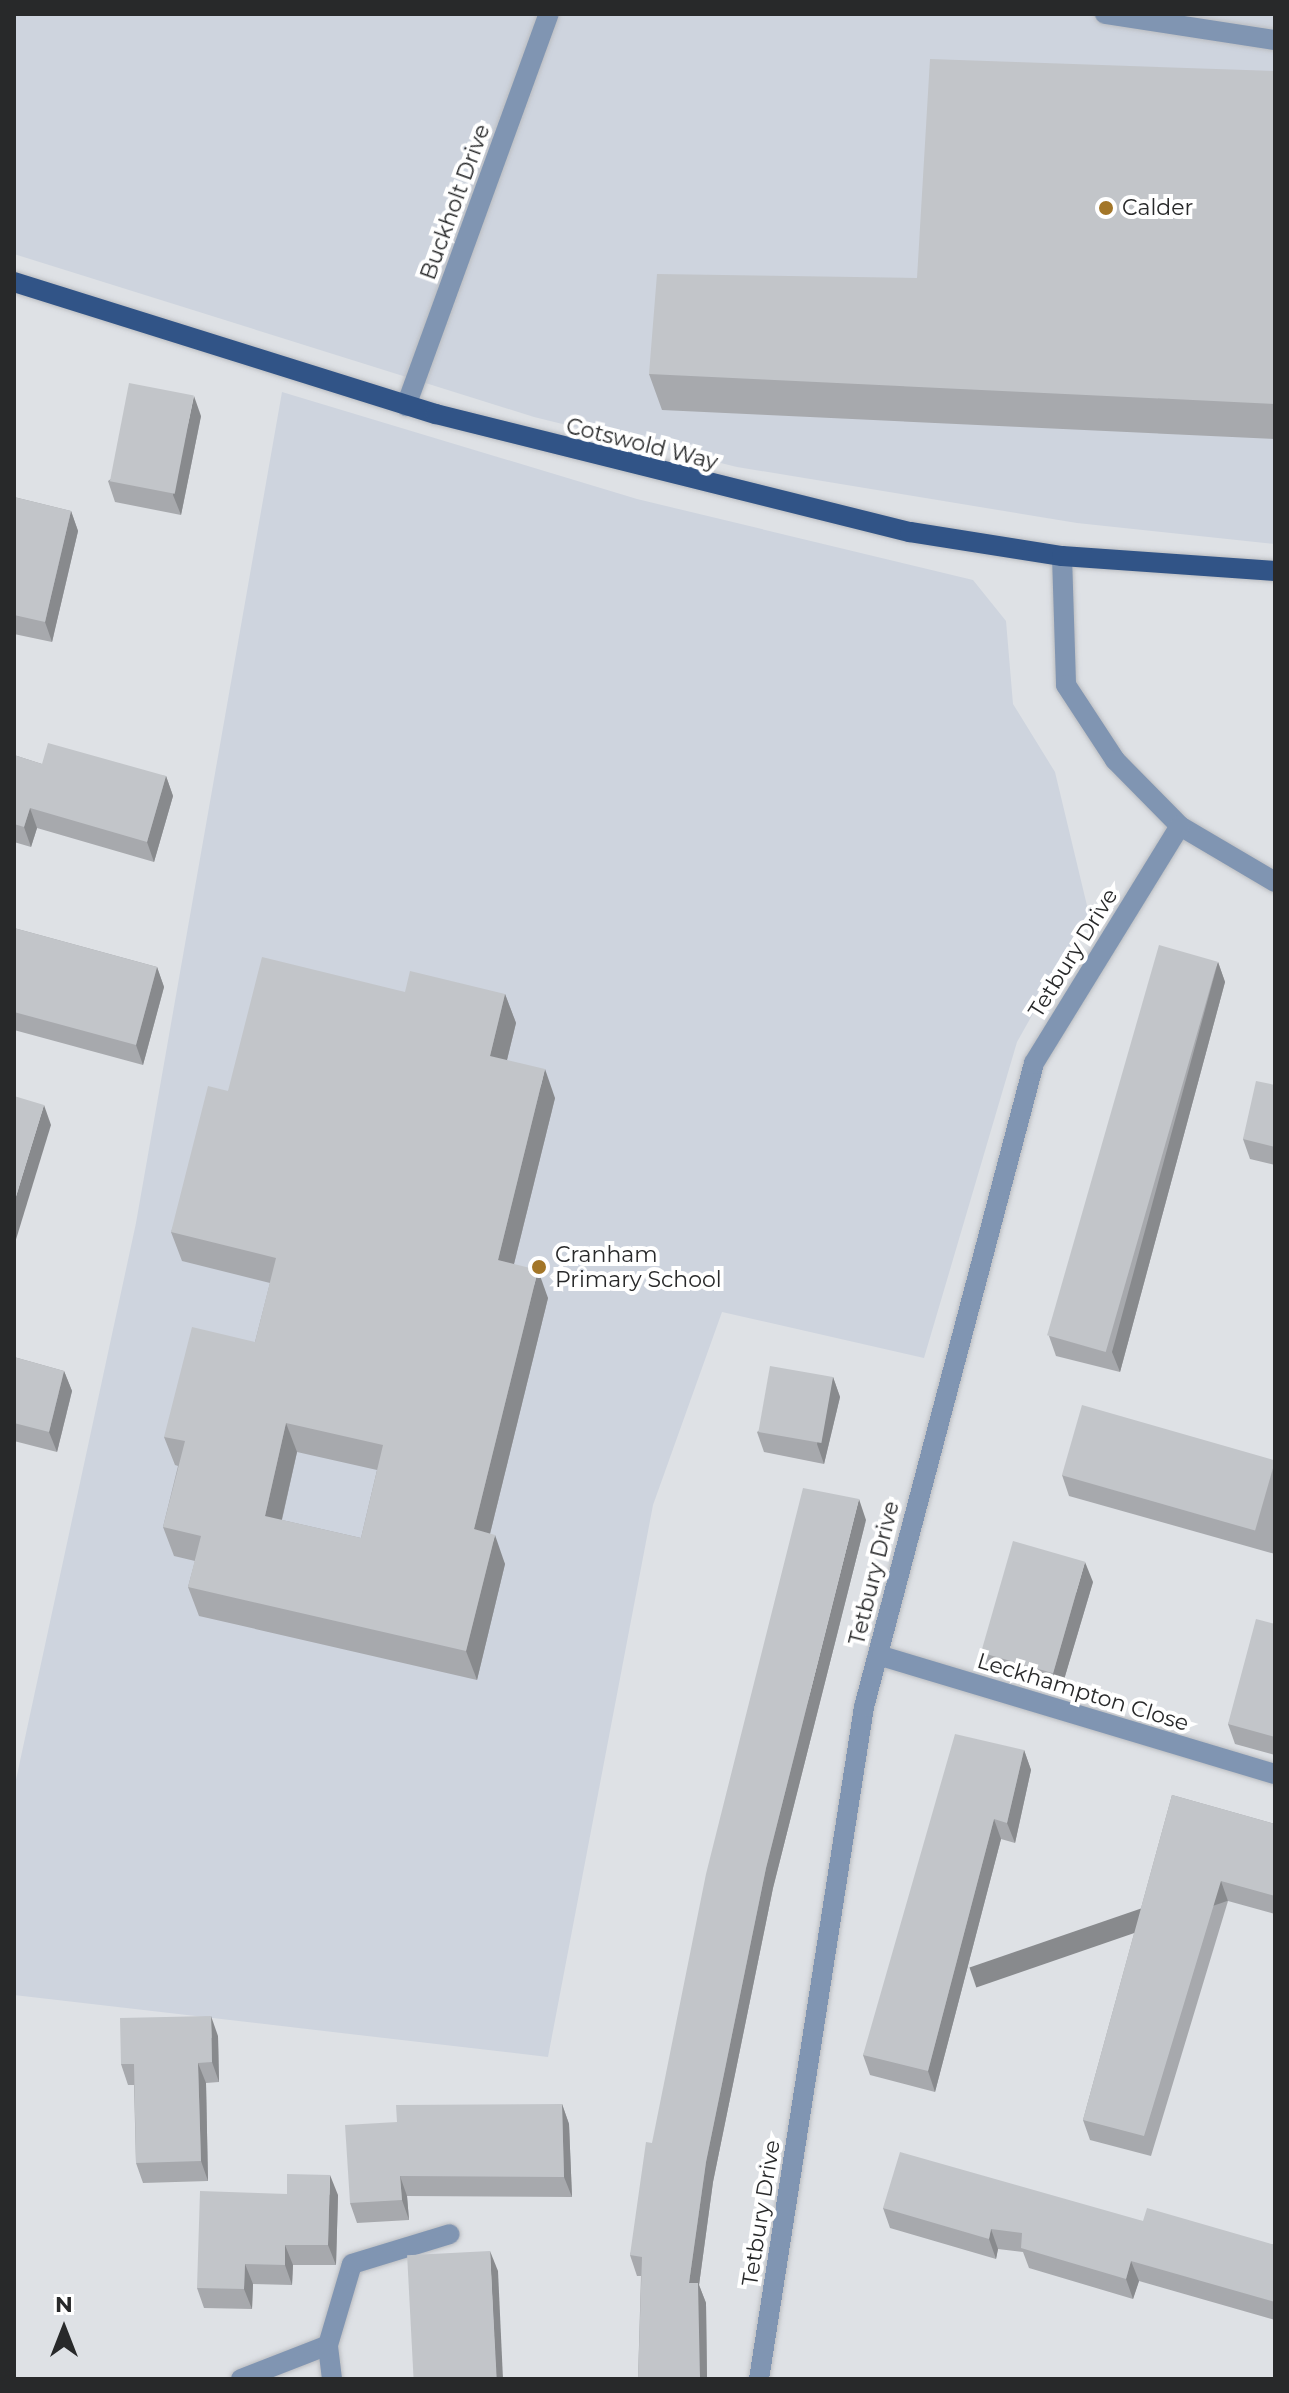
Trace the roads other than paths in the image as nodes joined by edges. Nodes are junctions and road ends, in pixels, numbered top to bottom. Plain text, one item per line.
1 (549, 14) edge
2 (1105, 14) edge
3 (1275, 40) edge
4 (14, 282) edge
5 (406, 406) junction
6 (1062, 556) junction
7 (1275, 571) edge
8 (1180, 826) junction
9 (1275, 882) edge
10 (878, 1655) junction
11 (1275, 1774) edge
12 (450, 2234) dead end
13 (328, 2345) junction
14 (241, 2379) edge
15 (332, 2379) edge
16 (759, 2379) edge

1 - 5 street, Buckholt Drive
2 - 3 street
4 - 5 main road, Cotswold Way
5 - 6 main road, Cotswold Way
6 - 7 main road, Cotswold Way
6 - 8 street
8 - 9 street
8 - 10 street, Tetbury Drive
10 - 11 street, Leckhampton Close
10 - 16 street, Tetbury Drive
12 - 13 street
13 - 14 street
13 - 15 street

